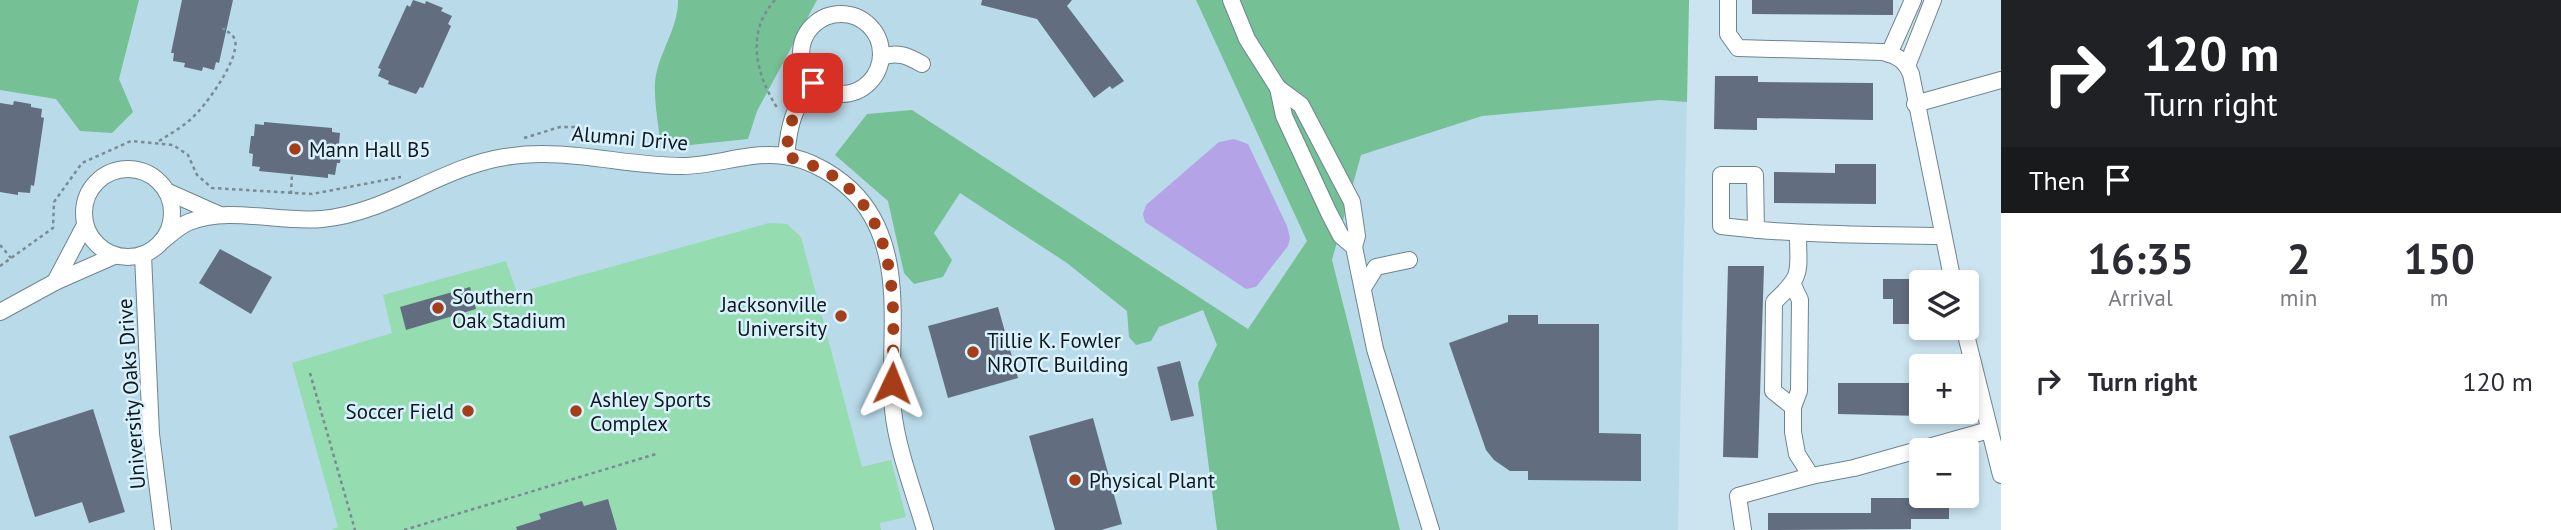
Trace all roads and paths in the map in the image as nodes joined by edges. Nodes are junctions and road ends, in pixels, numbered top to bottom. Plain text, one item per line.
1 (775, 0) edge
2 (1231, 0) edge
3 (1728, 0) edge
4 (1913, 0) edge
5 (1933, 0) edge
6 (226, 29) dead end
7 (1889, 54) junction
8 (882, 57) junction
9 (922, 64) dead end
10 (1907, 66) junction
11 (2001, 80) edge
12 (813, 83) junction
13 (1278, 88) junction
14 (1915, 104) junction
15 (792, 116) junction
16 (575, 127) dead end
17 (519, 139) dead end
18 (157, 142) junction
19 (786, 156) junction
20 (292, 174) dead end
21 (409, 175) dead end
22 (166, 191) junction
23 (291, 194) junction
24 (220, 215) junction
25 (85, 225) junction
26 (1756, 230) dead end
27 (1798, 234) junction
28 (1943, 236) junction
29 (162, 241) junction
30 (0, 245) edge
31 (1354, 247) junction
32 (143, 255) junction
33 (114, 256) junction
34 (11, 258) junction
35 (1409, 260) dead end
36 (0, 266) edge
37 (1950, 270) edge
38 (55, 282) junction
39 (1793, 285) junction
40 (1363, 288) junction
41 (0, 312) edge
42 (1967, 340) edge
43 (310, 373) dead end
44 (1793, 407) junction
45 (1989, 430) junction
46 (656, 454) dead end
47 (2001, 475) edge
48 (1811, 476) junction
49 (163, 530) edge
50 (355, 530) edge
51 (404, 530) edge
52 (925, 530) edge
53 (1431, 530) edge
54 (1743, 530) edge

1 - 15 path
2 - 13 street
3 - 7 street
4 - 7 street
5 - 10 street
6 - 18 path
7 - 10 street
8 - 9 street
8 - 12 street
8 - 12 street
10 - 14 street
11 - 14 street
12 - 15 street
13 - 31 street
13 - 31 street
14 - 28 street
15 - 19 street
16 - 17 path
18 - 23 path
18 - 34 path
19 - 24 street, Alumni Drive
19 - 52 street, Alumni Drive
20 - 23 path
21 - 23 path
22 - 24 street, Alumni Drive
22 - 25 street
22 - 29 street
24 - 29 street, Alumni Drive
25 - 33 street
25 - 38 street
26 - 27 street
27 - 28 street
27 - 39 street
28 - 37 street
29 - 32 street
30 - 34 path
31 - 40 street
32 - 33 street
32 - 49 street, University Oaks Drive
33 - 38 street
34 - 36 path
35 - 40 street
38 - 41 street
39 - 44 street
39 - 44 street
40 - 53 street
42 - 45 street
43 - 50 path
44 - 48 street
45 - 47 street
45 - 48 street
46 - 51 path
48 - 54 street

